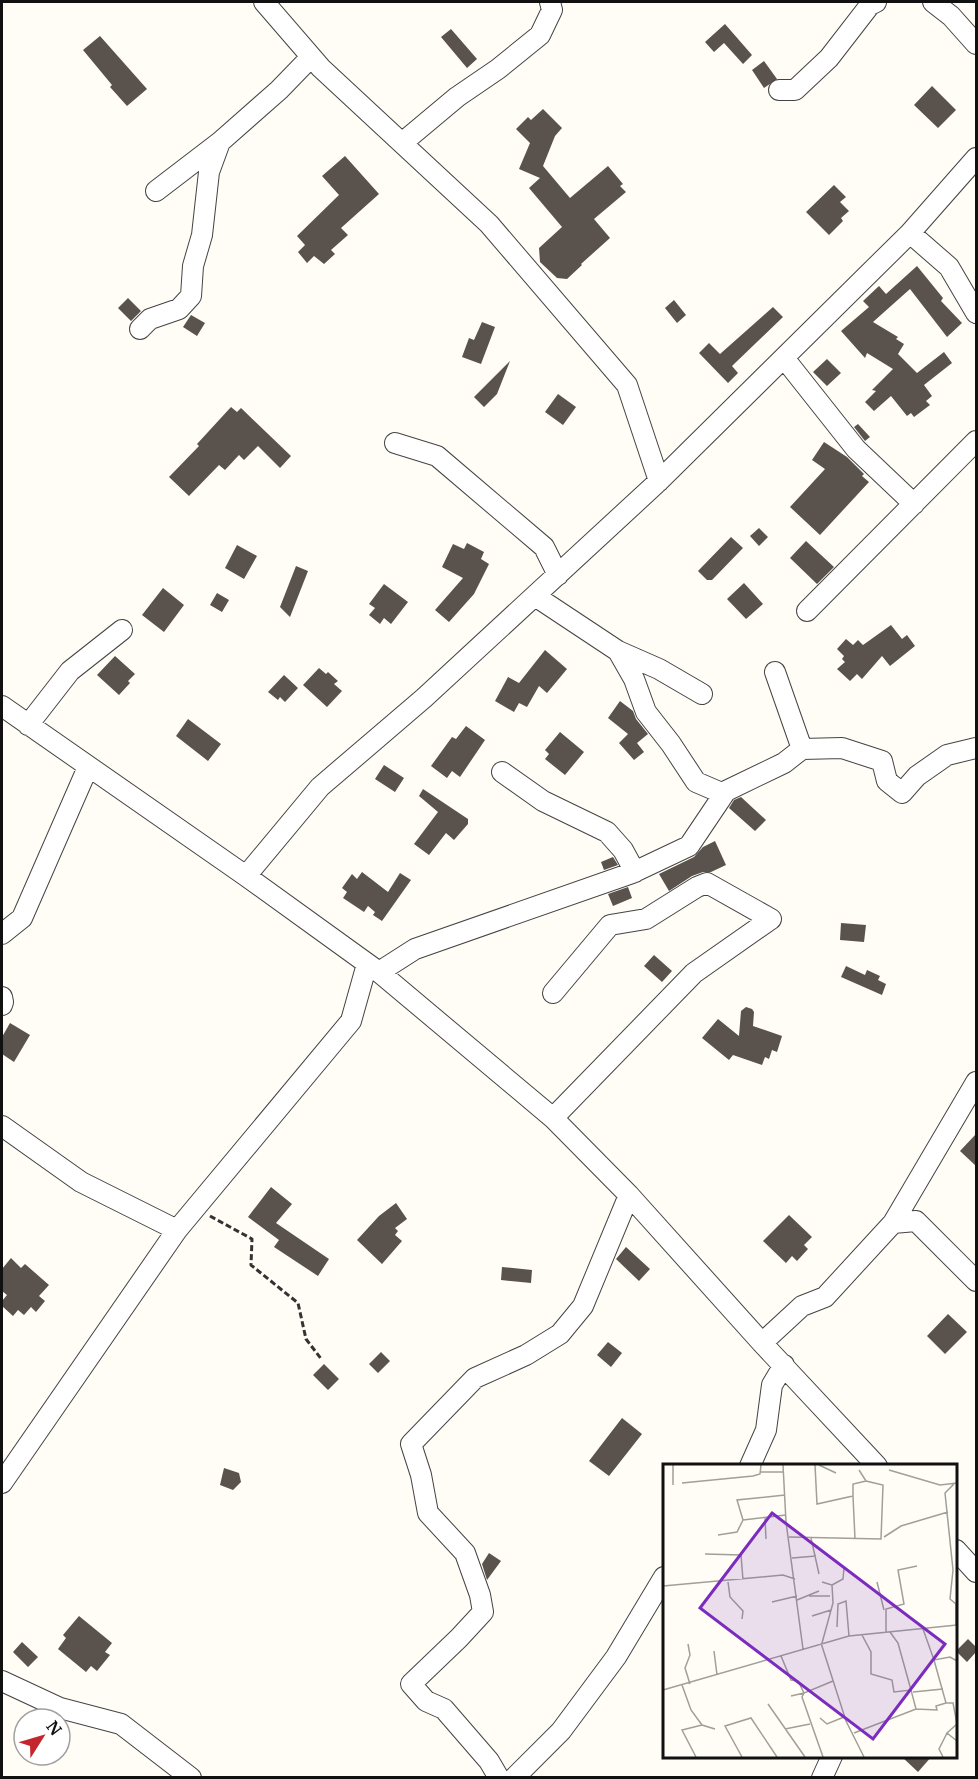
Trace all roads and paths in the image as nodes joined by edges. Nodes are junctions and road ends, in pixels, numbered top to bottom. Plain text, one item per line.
1 (264, 2) edge
2 (550, 2) edge
3 (876, 2) edge
4 (933, 2) edge
5 (976, 44) edge
6 (311, 57) junction
7 (779, 90) dead end
8 (220, 142) junction
9 (402, 143) junction
10 (976, 158) edge
11 (156, 191) dead end
12 (910, 233) junction
13 (976, 313) edge
14 (140, 329) dead end
15 (784, 358) junction
16 (976, 441) edge
17 (395, 443) dead end
18 (659, 481) junction
19 (915, 504) junction
20 (558, 575) junction
21 (535, 596) junction
22 (807, 611) dead end
23 (122, 630) dead end
24 (618, 651) junction
25 (775, 672) dead end
26 (702, 694) dead end
27 (2, 706) edge
28 (28, 725) junction
29 (976, 748) edge
30 (802, 749) junction
31 (88, 767) junction
32 (502, 772) dead end
33 (724, 794) junction
34 (635, 872) junction
35 (246, 876) junction
36 (2, 934) edge
37 (373, 968) junction
38 (553, 993) dead end
39 (2, 997) edge
40 (2, 1005) edge
41 (976, 1082) edge
42 (553, 1118) junction
43 (2, 1126) edge
44 (629, 1195) junction
45 (195, 1208) junction
46 (893, 1223) junction
47 (177, 1230) junction
48 (976, 1281) edge
49 (762, 1343) junction
50 (322, 1360) dead end
51 (784, 1365) junction
52 (751, 1464) edge
53 (875, 1464) edge
54 (2, 1483) edge
55 (663, 1578) edge
56 (2, 1681) edge
57 (831, 1758) edge
58 (192, 1778) edge
59 (499, 1778) edge
60 (514, 1778) edge
61 (822, 1778) edge

1 - 6 street
2 - 9 street
3 - 7 street
4 - 5 street
6 - 8 street
6 - 9 street
8 - 11 street
8 - 14 street
9 - 18 street
10 - 12 street
12 - 13 street
12 - 15 street
15 - 18 street
15 - 19 street
16 - 19 street
17 - 20 street
18 - 20 street
19 - 22 street
20 - 21 street
21 - 24 street
21 - 35 street
23 - 28 street
24 - 26 street
24 - 33 street
25 - 30 street
27 - 28 street
28 - 31 street
29 - 30 street
30 - 33 street
31 - 35 street
31 - 36 street
32 - 34 street
33 - 34 street
34 - 37 street
35 - 37 street
37 - 42 street
37 - 45 street
38 - 42 street
39 - 40 street
41 - 46 street
42 - 44 street
43 - 47 street
44 - 49 street
44 - 59 street
45 - 47 street
45 - 50 path
46 - 48 street
46 - 49 street
47 - 54 street
49 - 51 street
51 - 52 street
51 - 53 street
55 - 60 street
56 - 58 street
57 - 61 street

